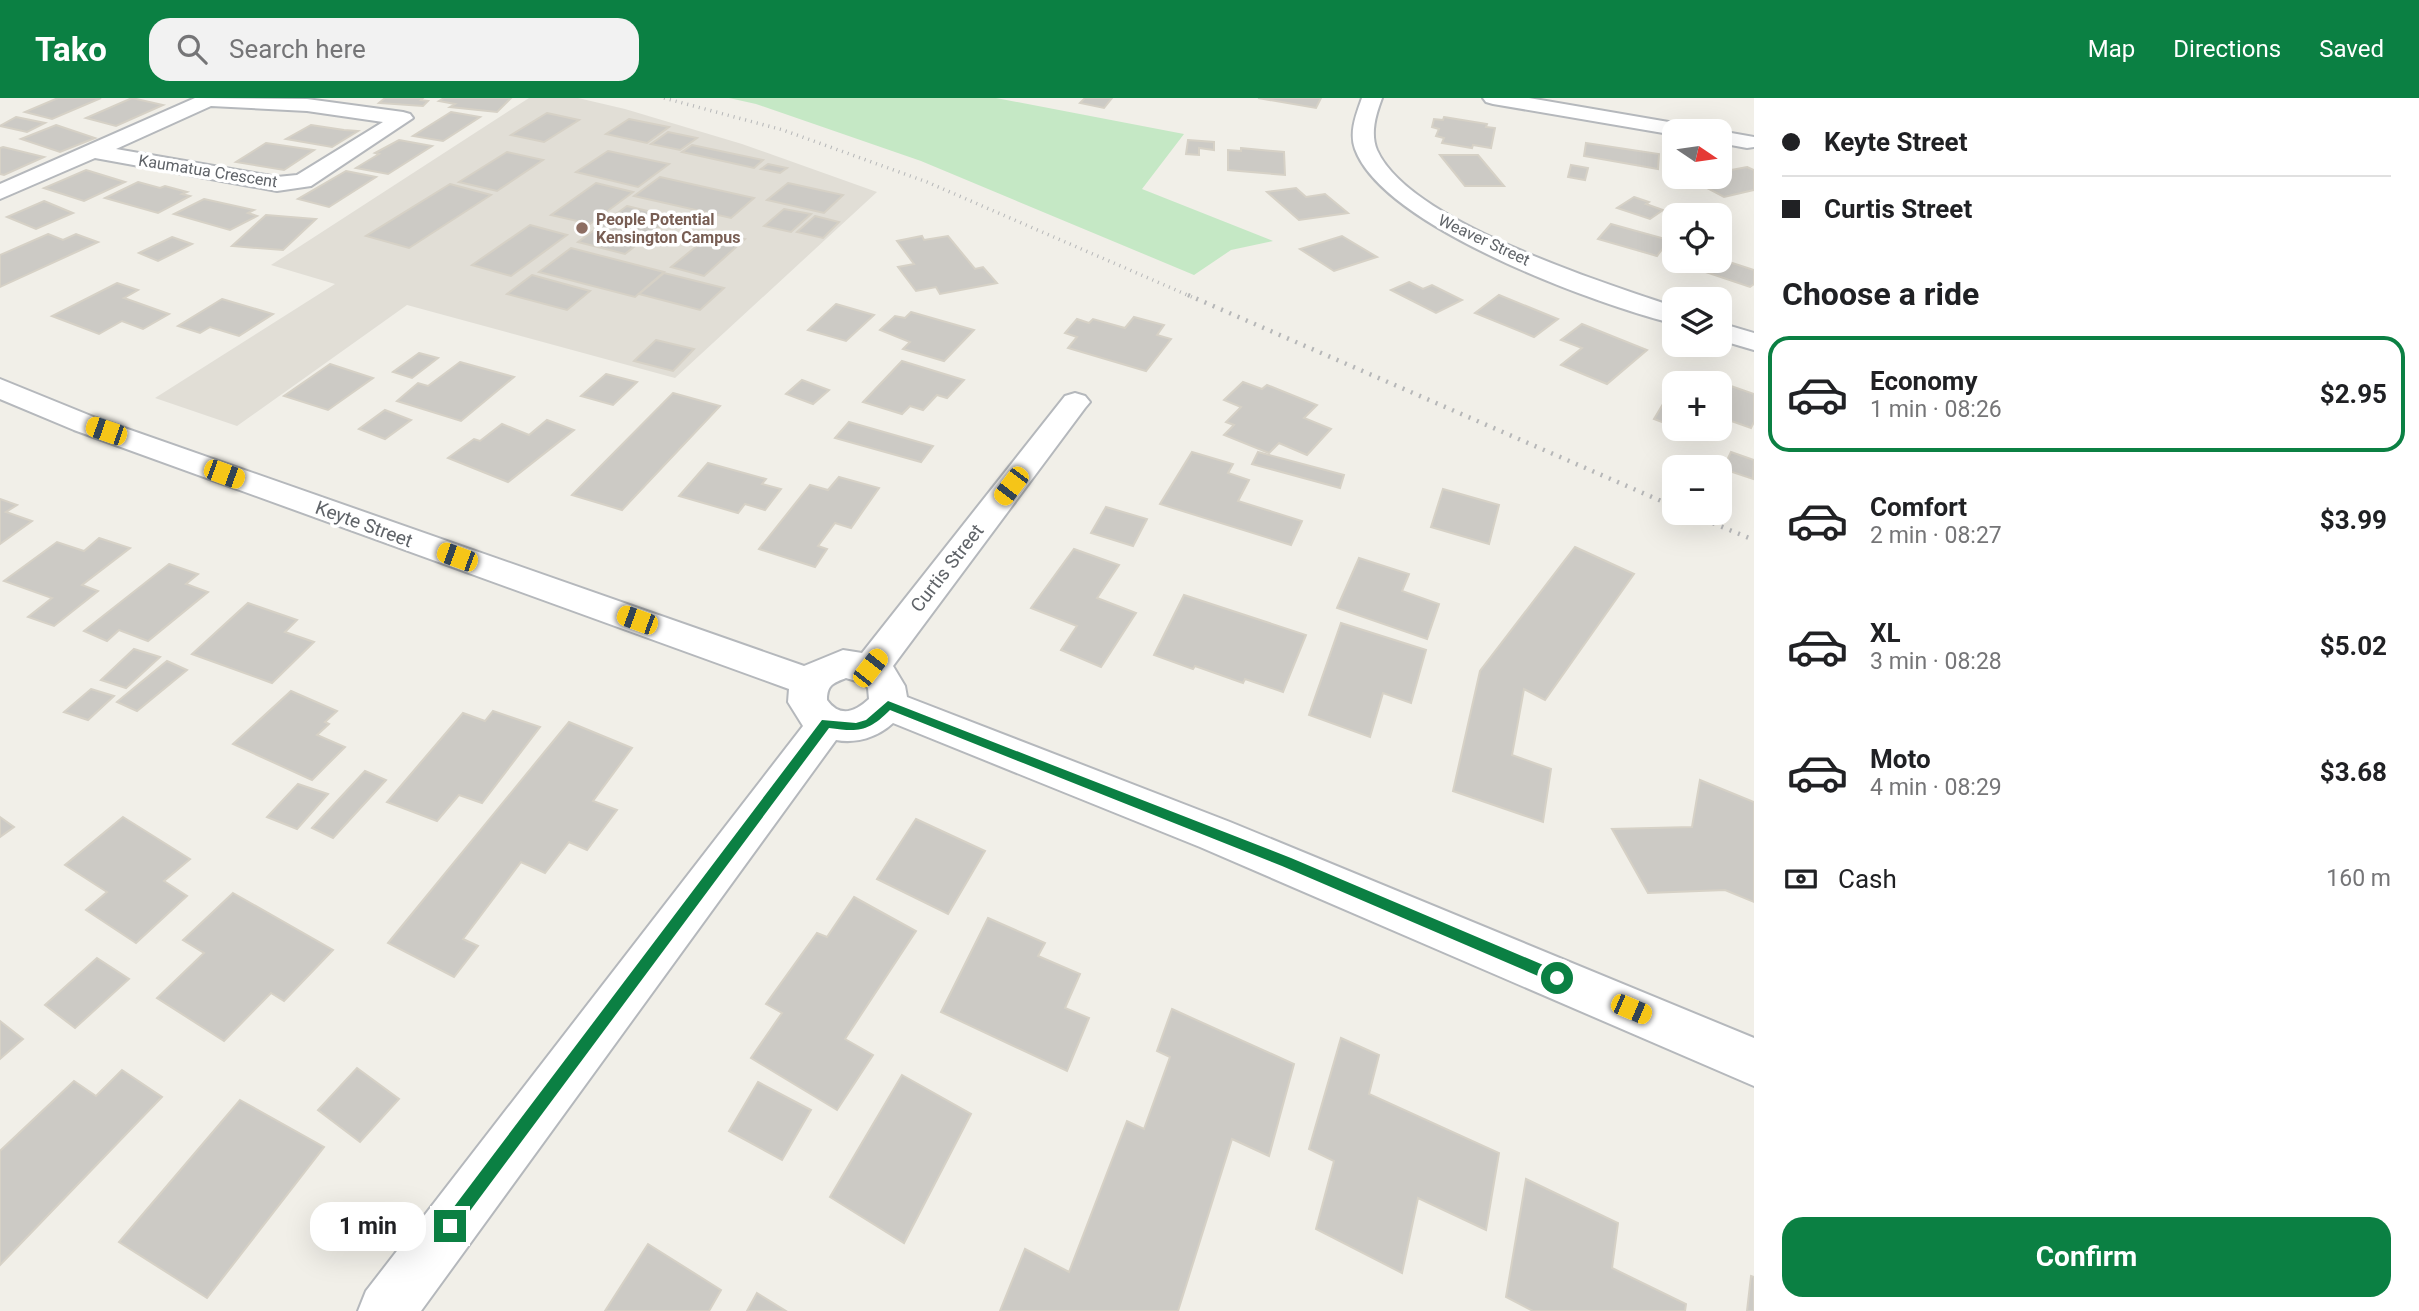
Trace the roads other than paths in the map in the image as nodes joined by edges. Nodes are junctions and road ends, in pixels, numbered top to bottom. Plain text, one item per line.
1 (1372, 98) edge
2 (1493, 98) edge
3 (1662, 127) edge
4 (1732, 139) edge
5 (1747, 142) dead end
6 (96, 152) junction
7 (0, 192) edge
8 (1662, 312) edge
9 (1732, 335) edge
10 (1754, 342) edge
11 (0, 388) edge
12 (1076, 402) dead end
13 (879, 687) junction
14 (818, 703) junction
15 (1754, 1062) edge
16 (386, 1311) edge

1 - 8 street, Weaver Street
2 - 3 street
4 - 5 street
6 - 6 street, Kaumatua Crescent
6 - 7 street, Kaumatua Crescent
9 - 10 street
11 - 14 street, Keyte Street
12 - 13 street, Curtis Street
13 - 14 street
13 - 14 street
13 - 15 street
14 - 16 street

